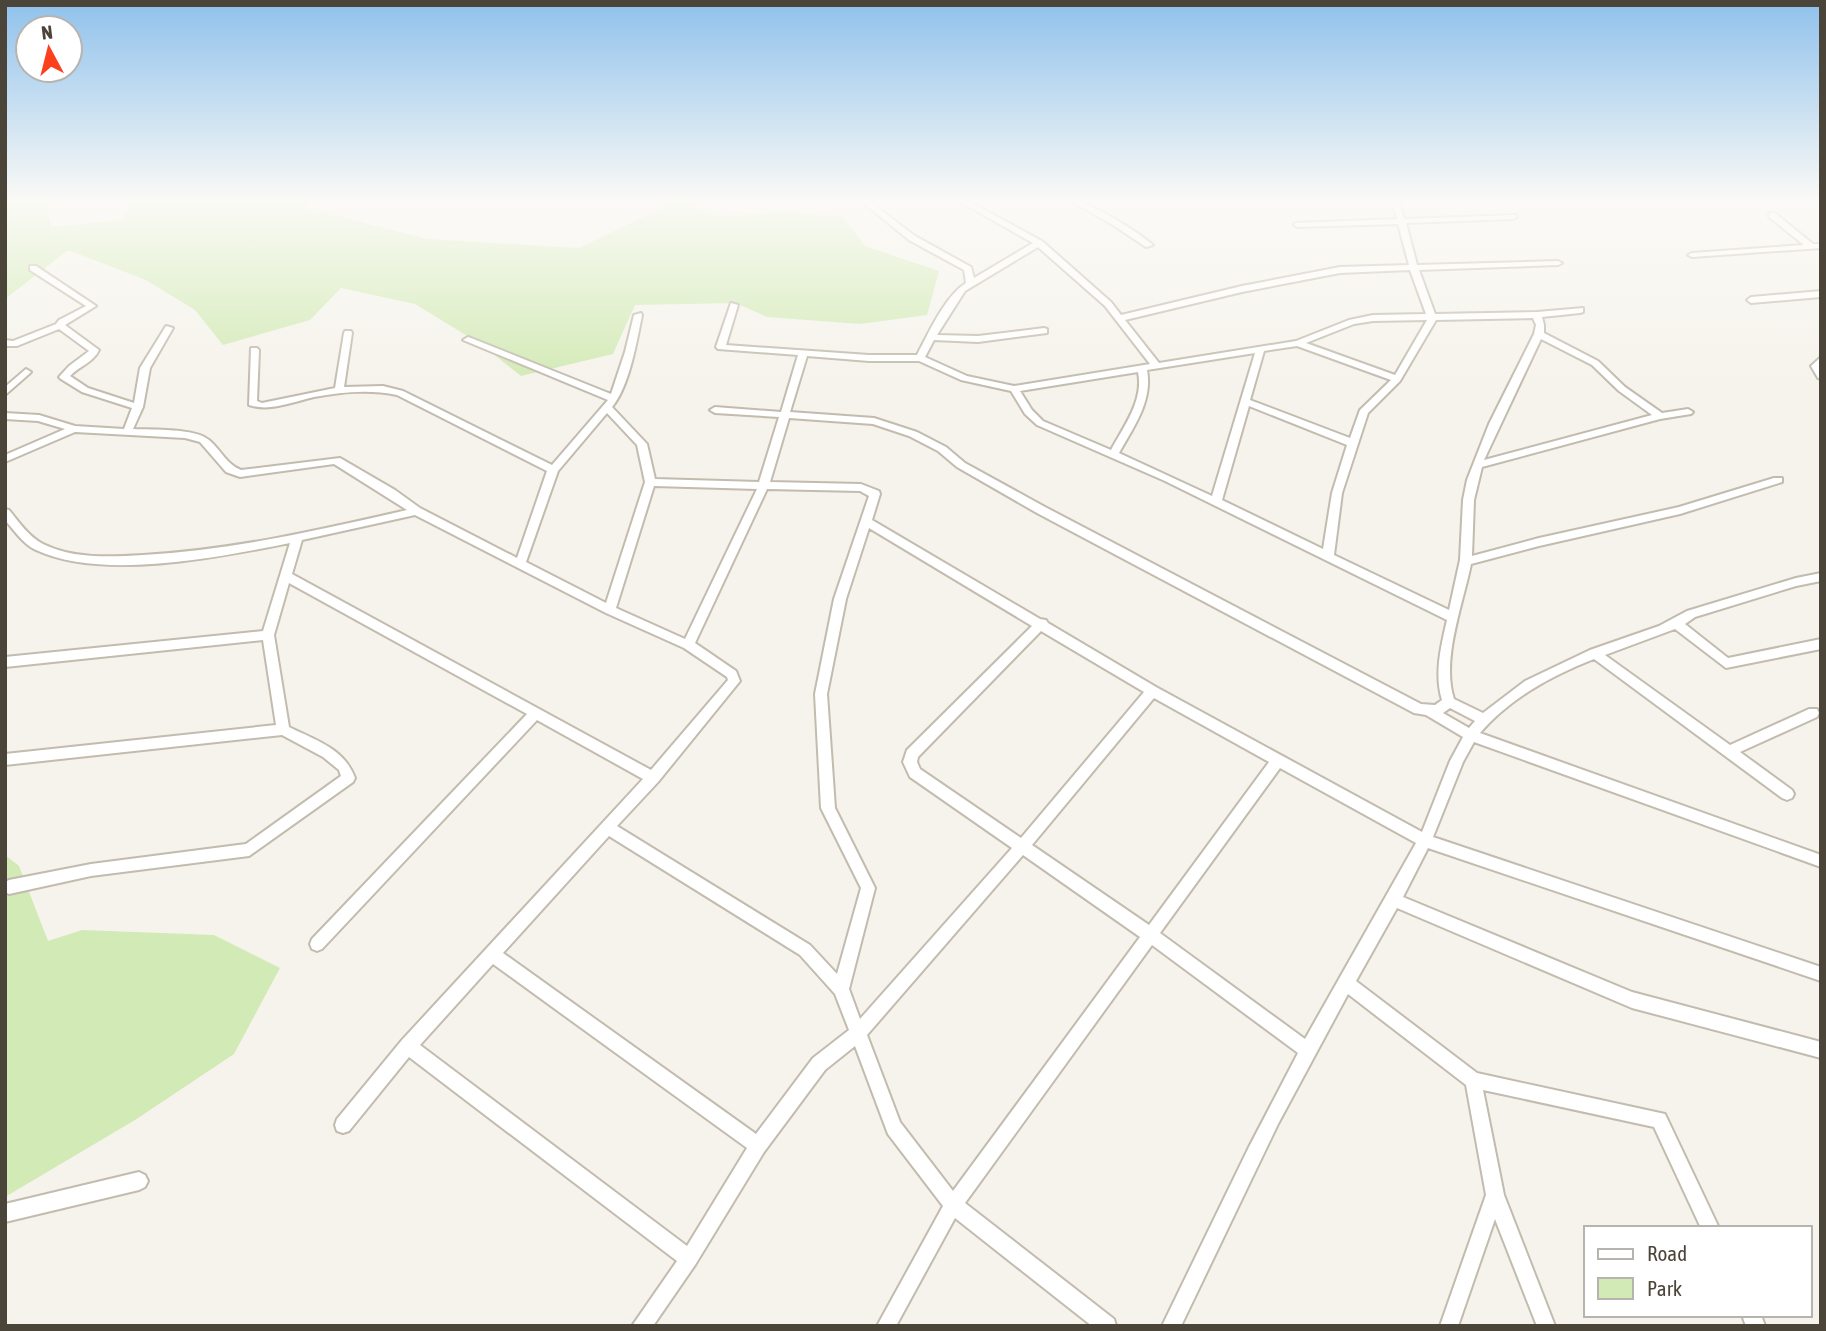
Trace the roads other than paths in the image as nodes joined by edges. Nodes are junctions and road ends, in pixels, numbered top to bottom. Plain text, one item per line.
1 (955, 262) edge
2 (1007, 262) edge
3 (1061, 262) edge
4 (1412, 262) edge
5 (1558, 263) dead end
6 (1413, 266) junction
7 (33, 268) dead end
8 (971, 283) junction
9 (1821, 294) edge
10 (1751, 300) dead end
11 (734, 305) dead end
12 (1580, 310) dead end
13 (1537, 314) junction
14 (638, 315) dead end
15 (1119, 318) junction
16 (1432, 318) junction
17 (60, 326) junction
18 (169, 328) dead end
19 (1044, 331) dead end
20 (348, 333) dead end
21 (1539, 334) junction
22 (931, 337) junction
23 (468, 340) dead end
24 (5, 343) edge
25 (1298, 343) junction
26 (254, 350) dead end
27 (1260, 350) junction
28 (803, 354) junction
29 (920, 358) junction
30 (1821, 360) edge
31 (1155, 365) junction
32 (1142, 369) junction
33 (26, 372) dead end
34 (1821, 376) edge
35 (1396, 379) junction
36 (1014, 389) junction
37 (340, 391) junction
38 (5, 392) edge
39 (1244, 401) junction
40 (611, 404) junction
41 (138, 407) junction
42 (715, 410) dead end
43 (1688, 412) dead end
44 (785, 415) junction
45 (5, 416) edge
46 (1660, 416) junction
47 (74, 429) junction
48 (127, 432) junction
49 (1352, 443) junction
50 (1113, 455) junction
51 (5, 459) edge
52 (1478, 466) junction
53 (553, 470) junction
54 (1778, 480) dead end
55 (650, 482) junction
56 (764, 484) junction
57 (1216, 502) junction
58 (416, 511) junction
59 (5, 513) edge
60 (867, 522) junction
61 (298, 538) junction
62 (1328, 555) junction
63 (1465, 562) junction
64 (520, 565) junction
65 (288, 577) junction
66 (1821, 578) edge
67 (610, 610) junction
68 (1452, 617) junction
69 (1042, 623) junction
70 (1677, 624) junction
71 (268, 635) junction
72 (1821, 644) edge
73 (688, 645) junction
74 (1594, 653) junction
75 (5, 662) edge
76 (1152, 691) junction
77 (1449, 702) junction
78 (1816, 710) edge
79 (1431, 712) junction
80 (536, 713) junction
81 (1485, 720) junction
82 (283, 730) junction
83 (1470, 735) junction
84 (1730, 751) junction
85 (5, 760) edge
86 (1277, 762) junction
87 (653, 778) junction
88 (1787, 794) dead end
89 (608, 828) junction
90 (1425, 841) junction
91 (1022, 847) junction
92 (1821, 861) edge
93 (9, 887) dead end
94 (1393, 900) junction
95 (1152, 936) junction
96 (317, 944) dead end
97 (491, 954) junction
98 (1821, 974) edge
99 (1346, 984) junction
100 (841, 989) junction
101 (859, 1032) junction
102 (408, 1046) junction
103 (1308, 1051) junction
104 (1821, 1051) edge
105 (1473, 1080) junction
106 (343, 1125) dead end
107 (758, 1146) junction
108 (139, 1181) dead end
109 (1495, 1195) junction
110 (953, 1205) junction
111 (5, 1213) edge
112 (1709, 1226) edge
113 (689, 1259) junction
114 (641, 1326) edge
115 (886, 1326) edge
116 (1107, 1326) edge
117 (1171, 1326) edge
118 (1448, 1326) edge
119 (1546, 1326) edge

1 - 8 street
2 - 8 street
3 - 15 street
4 - 6 street
5 - 6 street
6 - 15 street
6 - 16 street
7 - 17 street
8 - 22 street
9 - 10 street
11 - 28 street
12 - 13 street
13 - 16 street
13 - 21 street
14 - 40 street
15 - 31 street
16 - 25 street
16 - 35 street
17 - 24 street
17 - 41 street
18 - 41 street
19 - 22 street
20 - 37 street
21 - 46 street
21 - 52 street
22 - 29 street
23 - 40 street
25 - 27 street
25 - 35 street
26 - 37 street
27 - 31 street
27 - 39 street
28 - 29 street
28 - 44 street
29 - 36 street
30 - 34 street
31 - 32 street
32 - 36 street
32 - 50 street
33 - 38 street
35 - 49 street
36 - 50 street
37 - 53 street
39 - 49 street
39 - 57 street
40 - 53 street
40 - 55 street
41 - 48 street
42 - 44 street
43 - 46 street
44 - 56 street
44 - 79 street
45 - 47 street
46 - 52 street
47 - 48 street
47 - 51 street
48 - 58 street
49 - 62 street
50 - 57 street
52 - 63 street
53 - 64 street
54 - 63 street
55 - 56 street
55 - 67 street
56 - 60 street
56 - 73 street
57 - 62 street
58 - 61 street
58 - 64 street
59 - 61 street
60 - 69 street
60 - 100 street
61 - 65 street
62 - 68 street
63 - 68 street
64 - 67 street
65 - 71 street
65 - 80 street
66 - 70 street
67 - 73 street
68 - 77 street
69 - 76 street
69 - 91 street
70 - 72 street
70 - 74 street
71 - 75 street
71 - 82 street
73 - 87 street
74 - 81 street
74 - 84 street
76 - 86 street
76 - 91 street
77 - 79 street
77 - 81 street
78 - 84 street
79 - 83 street
80 - 87 street
80 - 96 street
81 - 83 street
82 - 85 street
82 - 93 street
83 - 90 street
83 - 92 street
84 - 88 street
86 - 90 street
86 - 95 street
87 - 89 street
89 - 97 street
89 - 100 street
90 - 94 street
90 - 98 street
91 - 95 street
91 - 101 street
94 - 99 street
94 - 104 street
95 - 103 street
95 - 110 street
97 - 102 street
97 - 107 street
99 - 103 street
99 - 105 street
100 - 101 street
101 - 107 street
101 - 110 street
102 - 106 street
102 - 113 street
103 - 117 street
105 - 109 street
105 - 112 street
107 - 113 street
108 - 111 street
109 - 118 street
109 - 119 street
110 - 115 street
110 - 116 street
113 - 114 street

